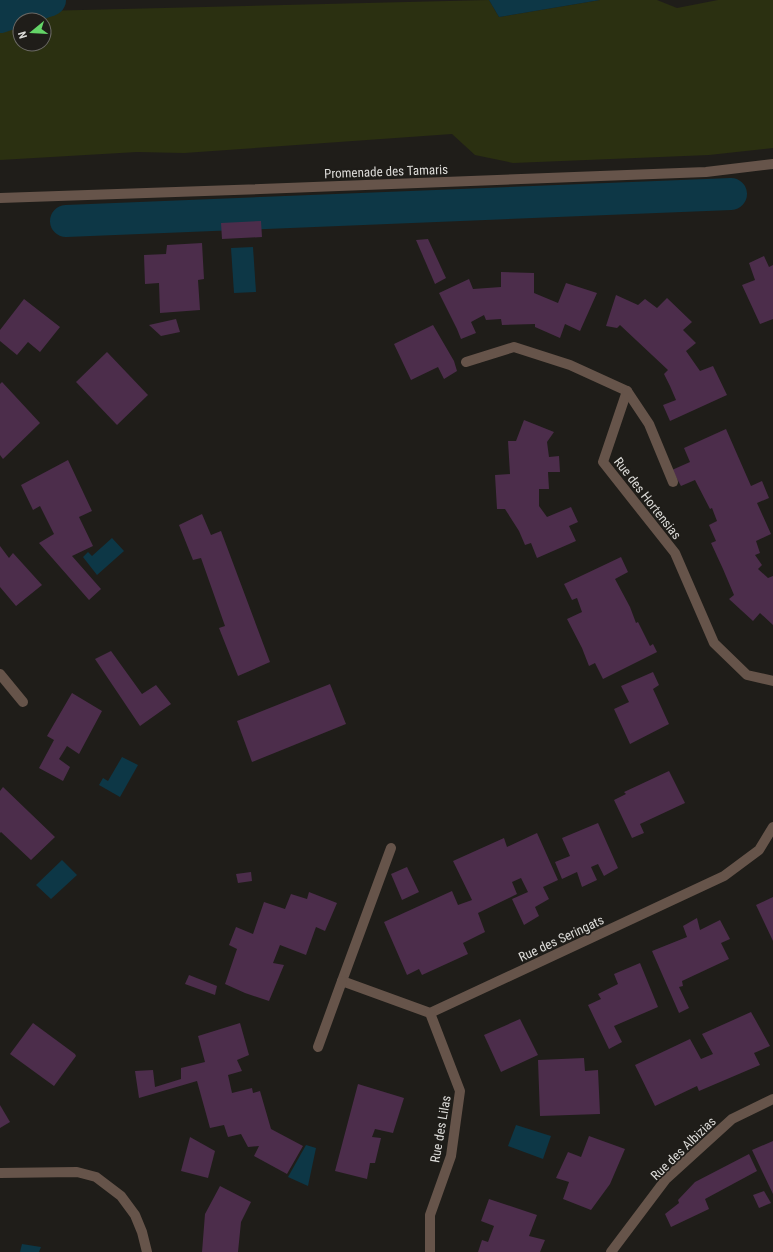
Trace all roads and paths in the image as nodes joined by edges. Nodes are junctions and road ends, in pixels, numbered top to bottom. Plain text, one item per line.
1 (773, 164) edge
2 (0, 198) edge
3 (466, 362) dead end
4 (627, 391) junction
5 (674, 482) dead end
6 (0, 674) edge
7 (773, 681) edge
8 (23, 702) dead end
9 (773, 828) edge
10 (391, 848) dead end
11 (342, 981) junction
12 (430, 1013) junction
13 (318, 1047) dead end
14 (773, 1099) edge
15 (0, 1173) edge
16 (147, 1252) edge
17 (430, 1252) edge
18 (611, 1252) edge

1 - 2 street, Promenade des Tamaris
3 - 4 street
4 - 5 street
4 - 7 street, Rue des Hortensias
6 - 8 street
9 - 12 street, Rue des Seringats
10 - 11 street
11 - 12 street
11 - 13 street
12 - 17 street, Rue des Lilas
14 - 18 street, Rue des Albizias
15 - 16 street

